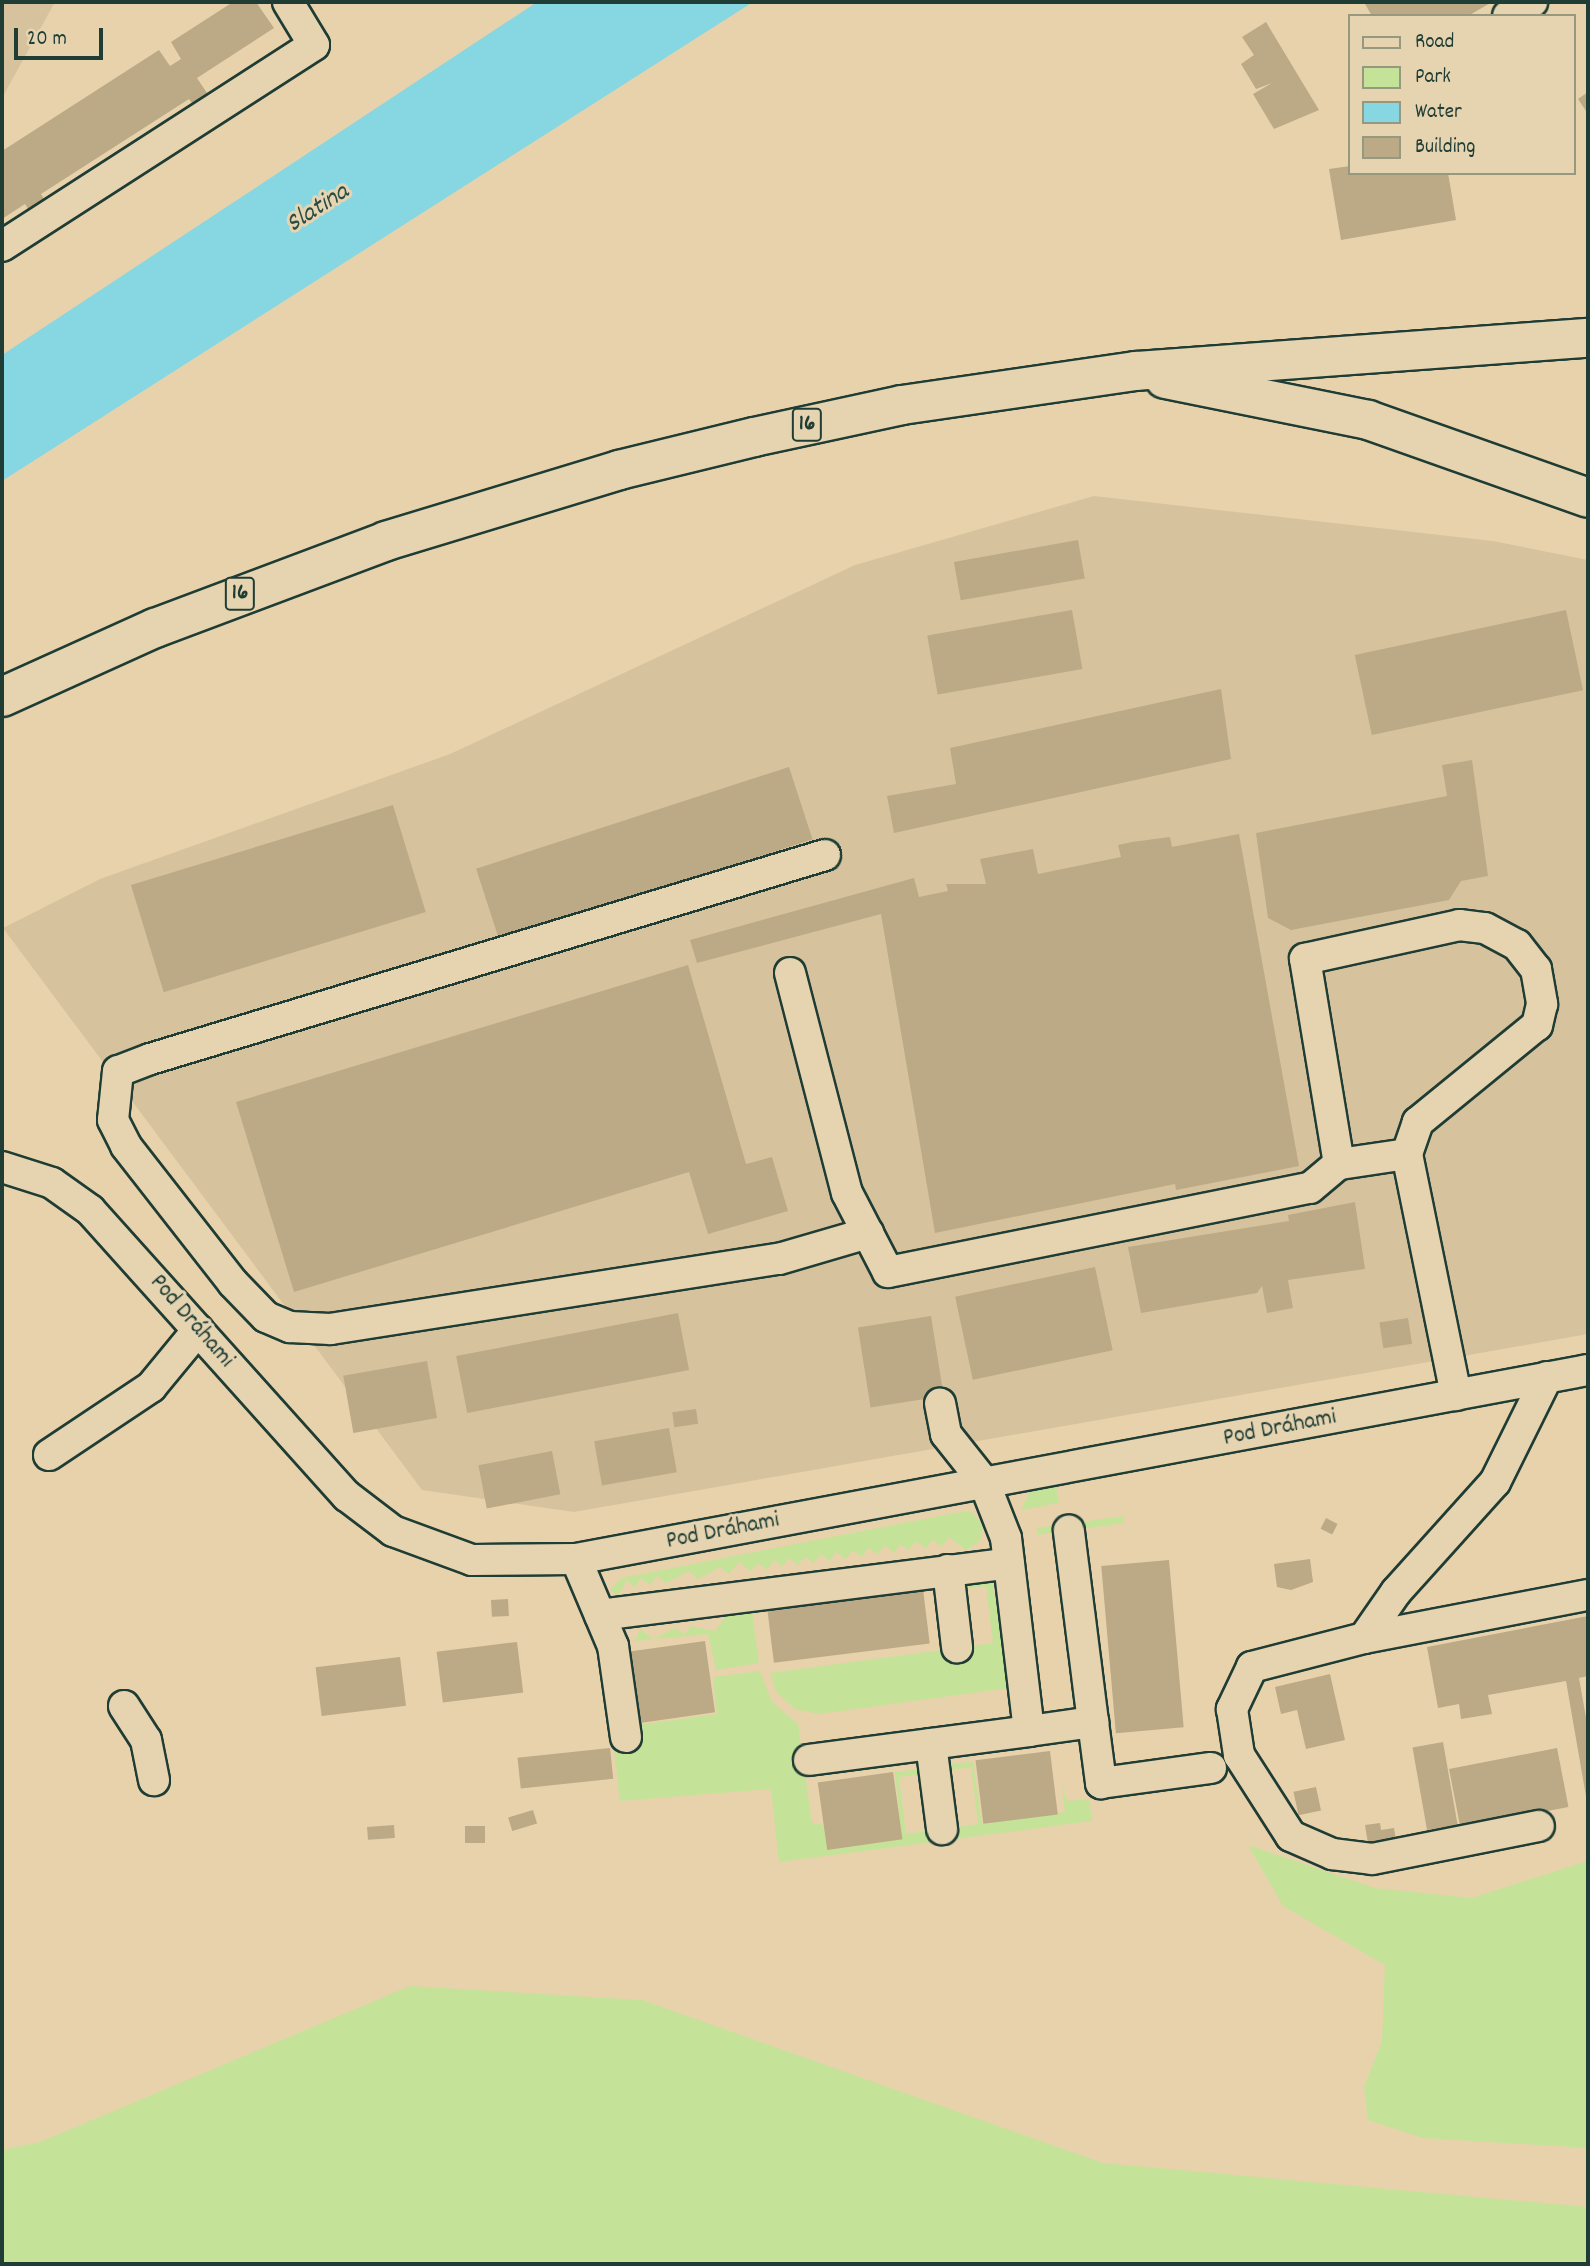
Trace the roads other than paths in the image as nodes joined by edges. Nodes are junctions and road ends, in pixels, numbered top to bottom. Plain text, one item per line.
1 (288, 2) edge
2 (1532, 2) edge
3 (1511, 14) edge
4 (2, 246) edge
5 (1588, 338) edge
6 (1136, 371) junction
7 (1588, 498) edge
8 (2, 697) edge
9 (825, 855) dead end
10 (790, 973) dead end
11 (1407, 1154) junction
12 (1339, 1164) junction
13 (2, 1167) edge
14 (868, 1233) junction
15 (198, 1330) junction
16 (1588, 1370) edge
17 (1547, 1377) junction
18 (1456, 1395) junction
19 (940, 1404) dead end
20 (49, 1455) dead end
21 (984, 1482) junction
22 (1069, 1531) dead end
23 (576, 1559) junction
24 (1009, 1563) junction
25 (948, 1570) junction
26 (1588, 1595) edge
27 (600, 1615) junction
28 (1364, 1638) junction
29 (957, 1647) dead end
30 (124, 1706) dead end
31 (1093, 1722) junction
32 (1029, 1731) junction
33 (626, 1737) dead end
34 (931, 1744) junction
35 (809, 1760) dead end
36 (1211, 1768) dead end
37 (154, 1780) dead end
38 (1539, 1826) dead end
39 (942, 1829) dead end

1 - 4 street
2 - 3 street
5 - 6 main road, 16
6 - 7 main road
6 - 8 main road, 16
9 - 14 street
10 - 14 street
11 - 12 street
11 - 12 street
11 - 18 street
12 - 14 street
13 - 15 street, Pod Dráhami
15 - 20 street
15 - 23 street, Pod Dráhami
16 - 17 street, Pod Dráhami
17 - 18 street, Pod Dráhami
17 - 28 street
18 - 21 street, Pod Dráhami
19 - 21 street
21 - 23 street, Pod Dráhami
21 - 24 street
22 - 31 street
23 - 27 street
24 - 25 street
24 - 32 street
25 - 27 street
25 - 29 street
26 - 28 street
27 - 33 street
28 - 38 street
30 - 37 street
31 - 32 street
31 - 36 street
32 - 34 street
34 - 35 street
34 - 39 street

